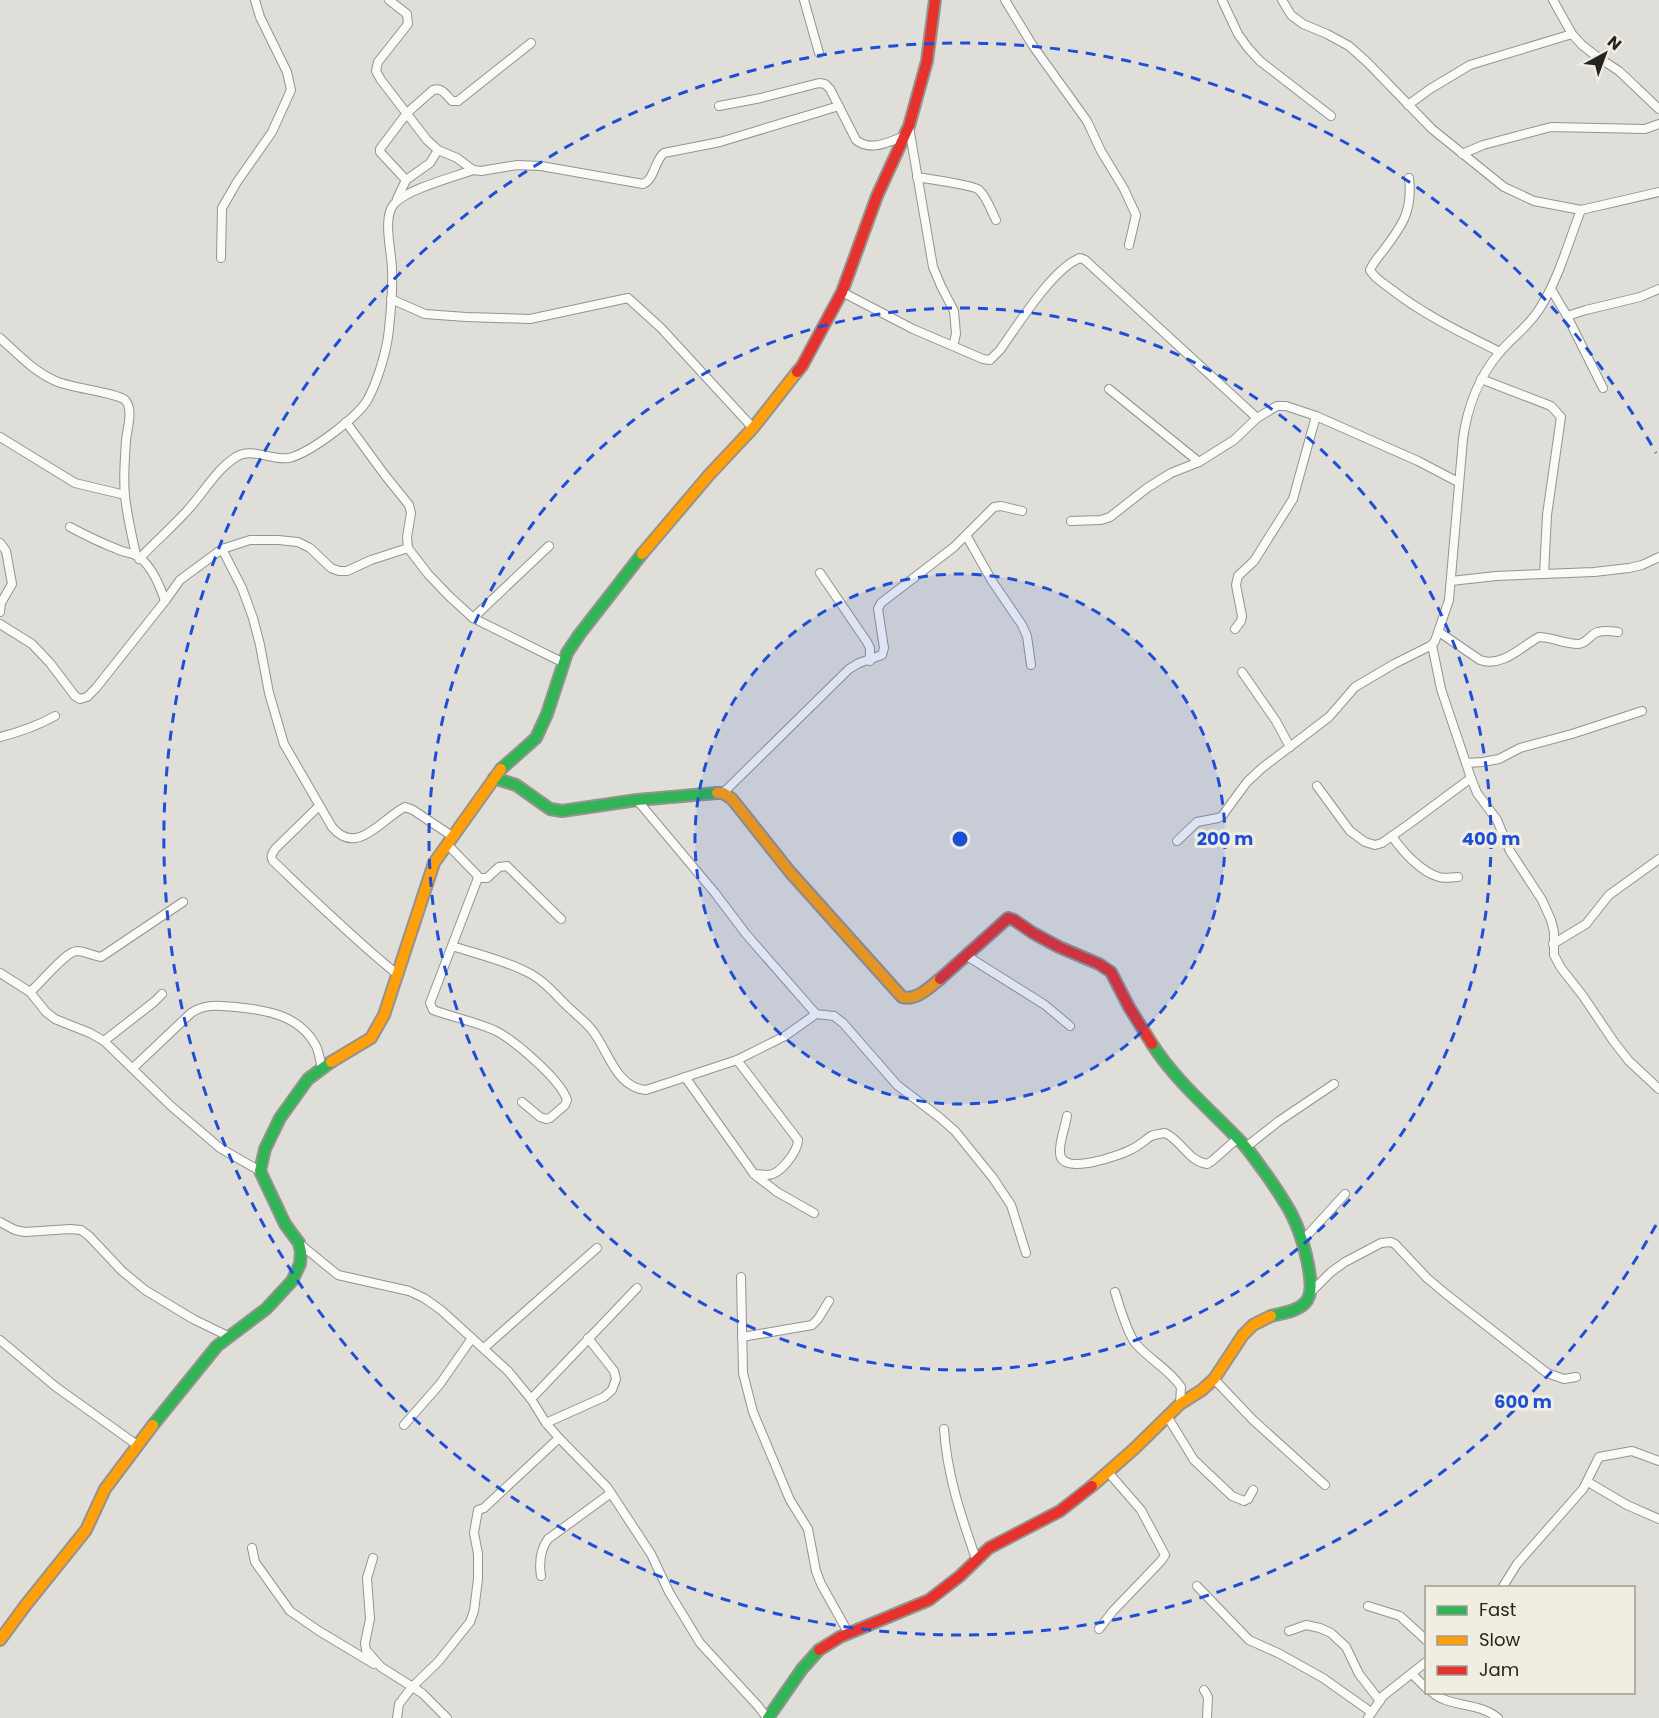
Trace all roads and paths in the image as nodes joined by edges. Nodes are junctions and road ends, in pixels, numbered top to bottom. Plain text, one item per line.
1 (255, 0) edge
2 (389, 0) edge
3 (804, 0) edge
4 (935, 0) edge
5 (1005, 0) edge
6 (1222, 0) edge
7 (1282, 0) edge
8 (1553, 0) edge
9 (1572, 34) junction
10 (531, 42) dead end
11 (819, 53) dead end
12 (1408, 105) junction
13 (719, 106) dead end
14 (839, 106) junction
15 (1659, 109) edge
16 (407, 113) junction
17 (1330, 116) dead end
18 (1659, 124) edge
19 (907, 131) junction
20 (438, 150) junction
21 (1462, 154) junction
22 (473, 170) junction
23 (917, 177) junction
24 (1409, 178) dead end
25 (406, 180) junction
26 (1659, 192) edge
27 (395, 203) junction
28 (1581, 210) junction
29 (996, 220) dead end
30 (1129, 245) dead end
31 (222, 258) dead end
32 (1551, 289) junction
33 (1659, 289) edge
34 (842, 292) junction
35 (391, 299) junction
36 (1567, 316) junction
37 (0, 338) edge
38 (953, 346) junction
39 (1500, 352) junction
40 (1481, 379) junction
41 (1603, 388) dead end
42 (1109, 389) dead end
43 (1316, 416) junction
44 (1257, 418) junction
45 (346, 422) junction
46 (753, 428) junction
47 (0, 437) edge
48 (1199, 462) junction
49 (1458, 482) junction
50 (125, 495) junction
51 (1022, 511) dead end
52 (1071, 521) dead end
53 (70, 527) dead end
54 (966, 535) junction
55 (0, 543) edge
56 (549, 546) dead end
57 (408, 548) junction
58 (222, 549) junction
59 (137, 557) junction
60 (1659, 557) edge
61 (820, 573) dead end
62 (1544, 574) junction
63 (1451, 581) junction
64 (165, 601) junction
65 (0, 612) edge
66 (473, 618) junction
67 (0, 624) edge
68 (1235, 629) dead end
69 (1439, 632) junction
70 (1618, 632) dead end
71 (1432, 645) junction
72 (870, 661) junction
73 (564, 663) junction
74 (1031, 665) dead end
75 (1242, 672) dead end
76 (1642, 711) dead end
77 (55, 716) dead end
78 (0, 736) edge
79 (1290, 747) junction
80 (1466, 763) junction
81 (494, 778) junction
82 (1471, 778) junction
83 (1317, 786) dead end
84 (723, 793) junction
85 (637, 800) junction
86 (320, 806) junction
87 (1392, 836) junction
88 (449, 840) junction
89 (1177, 841) dead end
90 (1659, 859) edge
91 (1458, 877) dead end
92 (478, 878) junction
93 (183, 902) dead end
94 (561, 920) dead end
95 (1553, 944) junction
96 (452, 946) junction
97 (967, 956) junction
98 (0, 974) edge
99 (397, 974) junction
100 (30, 992) junction
101 (162, 994) dead end
102 (816, 1014) junction
103 (1070, 1026) dead end
104 (104, 1041) junction
105 (737, 1060) junction
106 (133, 1068) junction
107 (322, 1068) junction
108 (685, 1077) junction
109 (1334, 1084) dead end
110 (1659, 1089) edge
111 (522, 1102) dead end
112 (1067, 1116) dead end
113 (1242, 1142) junction
114 (260, 1171) junction
115 (754, 1174) junction
116 (1345, 1194) dead end
117 (814, 1213) dead end
118 (0, 1222) edge
119 (1303, 1240) junction
120 (298, 1243) junction
121 (597, 1248) dead end
122 (1026, 1253) dead end
123 (741, 1278) dead end
124 (637, 1288) dead end
125 (1115, 1292) dead end
126 (1311, 1292) junction
127 (829, 1301) dead end
128 (230, 1337) junction
129 (742, 1337) junction
130 (472, 1338) junction
131 (588, 1338) junction
132 (0, 1340) edge
133 (484, 1348) junction
134 (1576, 1377) dead end
135 (1214, 1379) junction
136 (531, 1399) junction
137 (1180, 1404) junction
138 (1167, 1416) junction
139 (546, 1423) junction
140 (404, 1425) dead end
141 (944, 1429) dead end
142 (559, 1438) junction
143 (136, 1445) junction
144 (1659, 1461) edge
145 (1108, 1472) junction
146 (1588, 1482) junction
147 (1325, 1485) dead end
148 (1253, 1490) dead end
149 (611, 1493) junction
150 (1659, 1519) edge
151 (252, 1548) dead end
152 (373, 1558) dead end
153 (976, 1559) junction
154 (541, 1576) dead end
155 (1197, 1586) dead end
156 (1503, 1586) edge
157 (1368, 1606) dead end
158 (1099, 1629) dead end
159 (1289, 1631) dead end
160 (849, 1634) junction
161 (1425, 1639) edge
162 (0, 1640) edge
163 (1425, 1663) edge
164 (381, 1667) junction
165 (1412, 1674) junction
166 (412, 1687) junction
167 (1425, 1687) edge
168 (1204, 1690) dead end
169 (1434, 1694) edge
170 (1380, 1701) junction
171 (1369, 1715) edge
172 (397, 1718) edge
173 (447, 1718) edge
174 (767, 1718) edge
175 (1207, 1718) edge
176 (1498, 1718) edge

1 - 31 street
2 - 16 street
3 - 11 street
4 - 19 street
5 - 30 street
6 - 17 street
7 - 12 street
8 - 9 street
9 - 12 street
9 - 15 street
10 - 16 street
12 - 21 street
13 - 14 street
14 - 19 street
14 - 22 street
16 - 20 street
16 - 25 street
18 - 21 street
19 - 23 street
19 - 34 street
20 - 22 street
20 - 25 street
21 - 28 street
22 - 27 street
23 - 29 street
23 - 38 street
24 - 39 street
25 - 27 street
26 - 28 street
27 - 35 street
28 - 32 street
32 - 36 street
32 - 39 street
33 - 36 street
34 - 38 street
34 - 46 street
35 - 45 street
35 - 46 street
36 - 41 street
37 - 50 street
38 - 44 street
39 - 40 street
40 - 49 street
40 - 62 street
42 - 48 street
43 - 44 street
43 - 49 street
43 - 68 street
44 - 48 street
45 - 57 street
45 - 59 street
46 - 73 street
47 - 50 street
48 - 52 street
49 - 63 street
50 - 59 street
51 - 54 street
53 - 59 street
54 - 72 street
54 - 74 street
55 - 65 street
56 - 66 street
57 - 58 street
57 - 66 street
58 - 64 street
58 - 86 street
59 - 64 street
60 - 62 street
61 - 72 street
62 - 63 street
63 - 69 street
64 - 67 street
66 - 73 street
69 - 70 street
69 - 71 street
71 - 79 street
71 - 80 street
72 - 84 street
73 - 81 street
75 - 79 street
76 - 80 street
77 - 78 street
79 - 89 street
80 - 82 street
81 - 85 street
81 - 88 street
82 - 87 street
82 - 95 street
83 - 87 street
84 - 85 street
84 - 97 street
85 - 102 street
86 - 88 street
86 - 99 street
87 - 91 street
88 - 92 street
88 - 99 street
90 - 95 street
92 - 94 street
92 - 96 street
93 - 100 street
95 - 110 street
96 - 108 street
96 - 111 street
97 - 103 street
97 - 113 street
98 - 100 street
99 - 107 street
100 - 104 street
101 - 104 street
102 - 105 street
102 - 122 street
104 - 106 street
105 - 108 street
105 - 115 street
106 - 107 street
106 - 114 street
107 - 114 street
108 - 115 street
109 - 113 street
112 - 113 street
113 - 119 street
114 - 120 street
115 - 117 street
116 - 119 street
118 - 128 street
119 - 126 street
120 - 128 street
120 - 130 street
121 - 133 street
123 - 129 street
124 - 131 street
125 - 137 street
126 - 134 street
126 - 135 street
127 - 129 street
128 - 143 street
129 - 160 street
130 - 133 street
130 - 140 street
131 - 136 street
131 - 139 street
132 - 143 street
133 - 136 street
135 - 137 street
135 - 147 street
136 - 139 street
137 - 138 street
138 - 145 street
138 - 148 street
139 - 142 street
141 - 153 street
142 - 149 street
142 - 166 street
143 - 162 street
144 - 146 street
145 - 153 street
145 - 158 street
146 - 150 street
146 - 156 street
149 - 154 street
149 - 174 street
151 - 164 street
152 - 164 street
153 - 160 street
155 - 171 street
157 - 161 street
159 - 170 street
160 - 174 street
163 - 165 street
164 - 166 street
165 - 167 street
165 - 170 street
166 - 172 street
166 - 173 street
168 - 175 street
169 - 176 street
170 - 171 street

